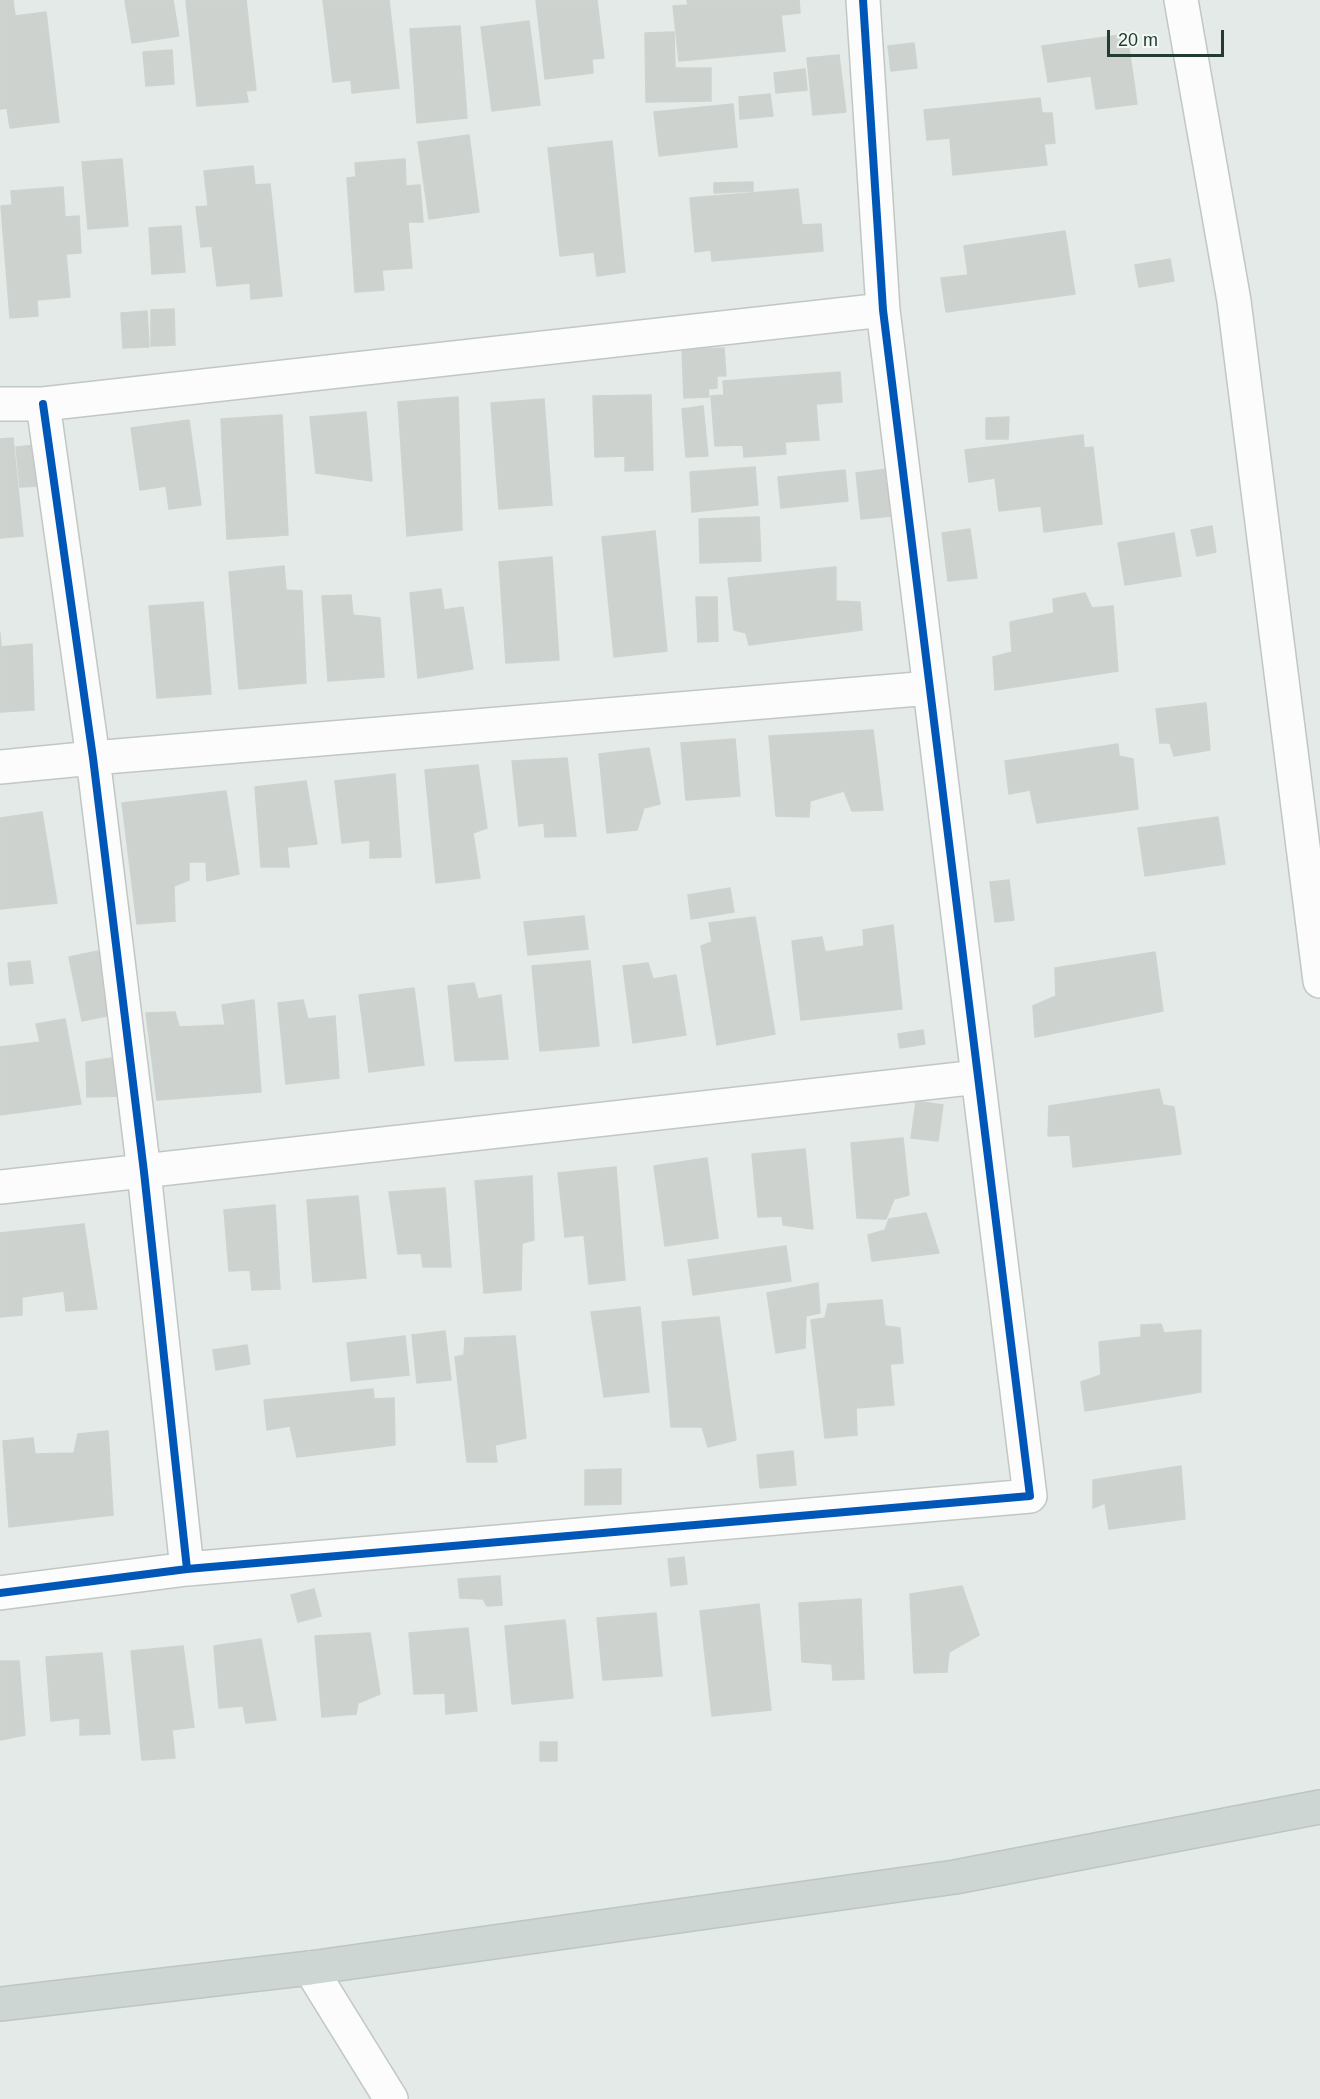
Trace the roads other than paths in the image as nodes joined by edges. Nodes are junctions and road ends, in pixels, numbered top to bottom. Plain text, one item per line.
1 (862, 0) edge
2 (1181, 0) edge
3 (884, 310) junction
4 (0, 404) edge
5 (44, 404) junction
6 (930, 688) junction
7 (93, 758) junction
8 (0, 767) edge
9 (1320, 981) edge
10 (978, 1077) junction
11 (144, 1172) junction
12 (0, 1187) edge
13 (187, 1569) junction
14 (0, 1593) edge
15 (1320, 1807) edge
16 (310, 1968) junction
17 (0, 2004) edge
18 (391, 2099) edge

1 - 3 street
2 - 9 street
3 - 5 street
3 - 6 street
4 - 5 street
5 - 7 street
6 - 7 street
6 - 10 street
7 - 8 street
7 - 11 street
10 - 11 street
10 - 13 street
11 - 12 street
11 - 13 street
13 - 14 street
15 - 16 main road
16 - 17 main road
16 - 18 street

